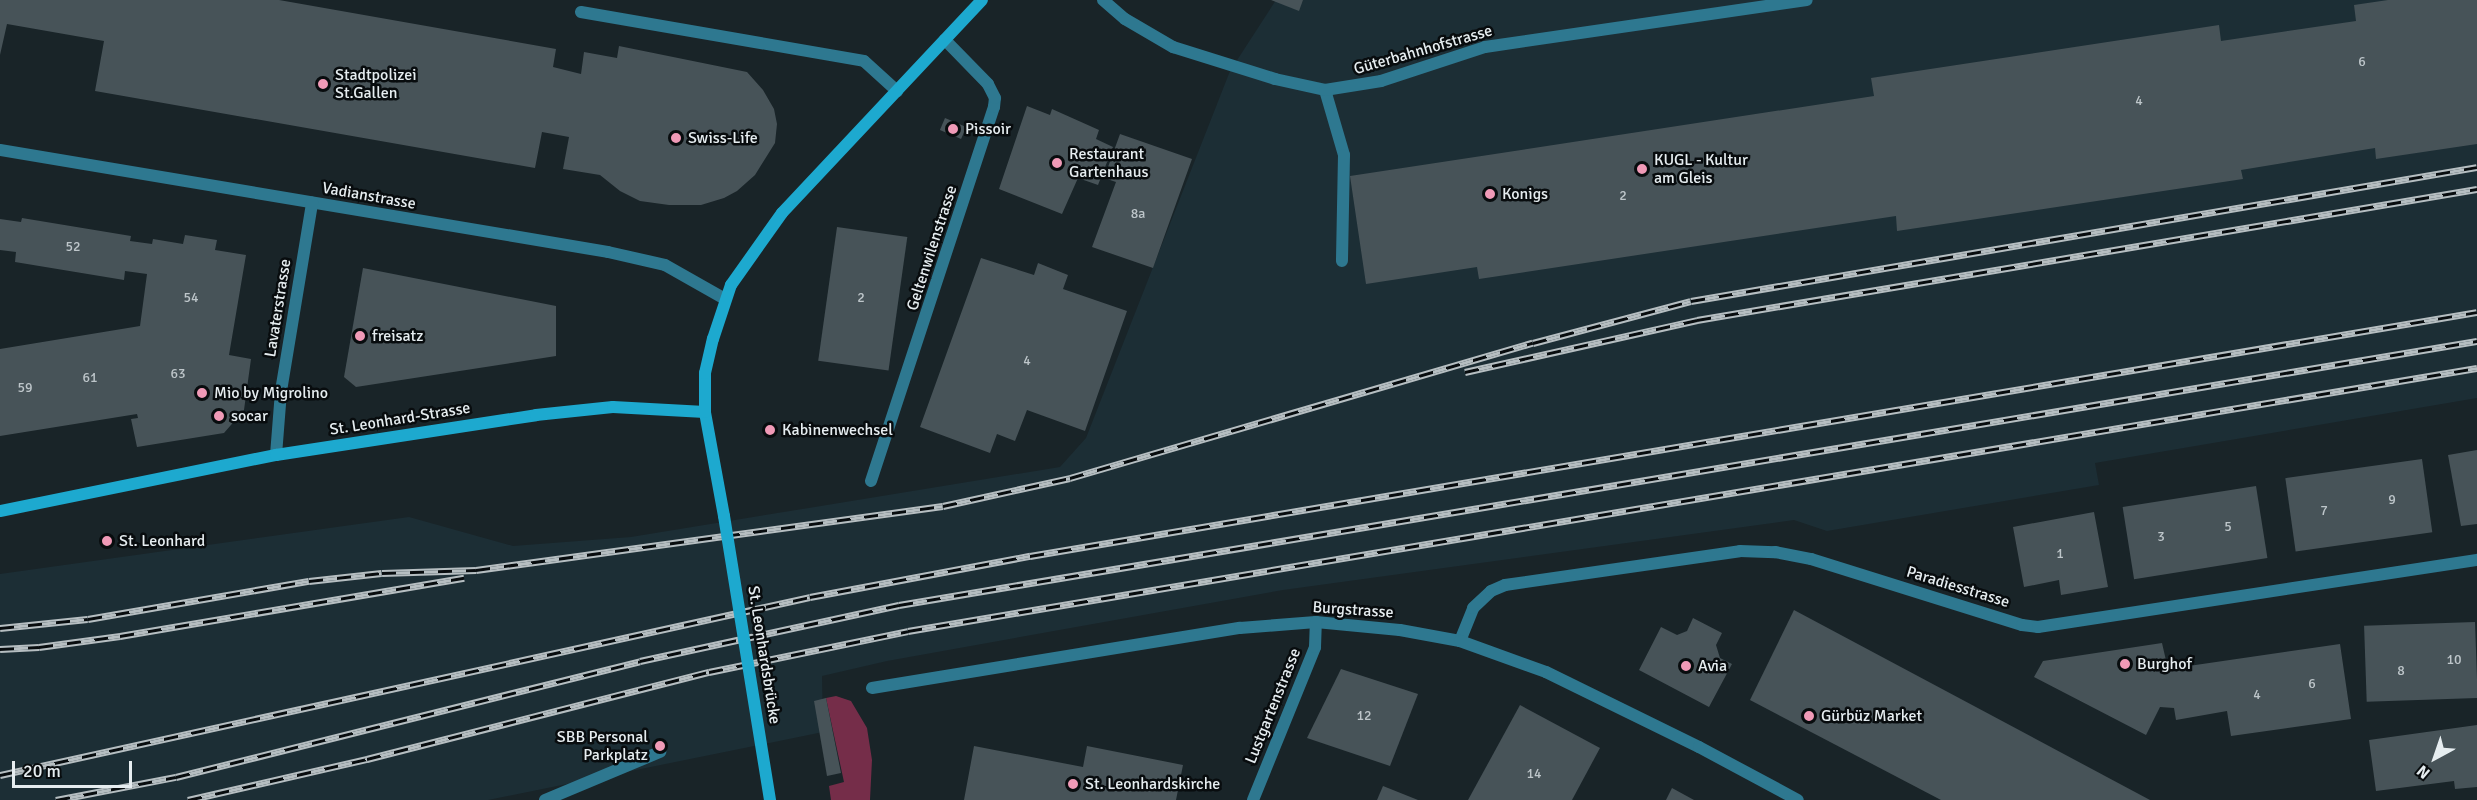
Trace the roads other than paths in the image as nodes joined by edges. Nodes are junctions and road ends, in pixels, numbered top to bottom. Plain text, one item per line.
1 (982, 0) edge
2 (1103, 0) edge
3 (1807, 0) edge
4 (581, 12) dead end
5 (945, 40) junction
6 (1325, 90) junction
7 (897, 91) junction
8 (0, 150) edge
9 (312, 203) junction
10 (1342, 261) dead end
11 (725, 299) junction
12 (705, 412) junction
13 (276, 455) junction
14 (871, 481) dead end
15 (0, 511) edge
16 (2477, 560) edge
17 (1316, 622) junction
18 (1460, 641) junction
19 (872, 688) dead end
20 (660, 752) dead end
21 (545, 800) edge
22 (770, 800) edge
23 (1253, 800) edge
24 (1798, 800) edge

1 - 5 main road
2 - 6 street, Güterbahnhofstrasse
3 - 6 street, Güterbahnhofstrasse
4 - 7 street
5 - 7 main road
5 - 14 street, Geltenwilenstrasse
6 - 10 street
7 - 11 main road
8 - 9 street, Vadianstrasse
9 - 11 street, Vadianstrasse
9 - 13 street, Lavaterstrasse
11 - 12 main road
12 - 13 main road, St. Leonhard-Strasse
12 - 22 main road, St. Leonhardsbrücke, bridge
13 - 15 main road, St. Leonhard-Strasse
16 - 18 street, Paradiesstrasse
17 - 18 street, Burgstrasse
17 - 19 street, Burgstrasse
17 - 23 street, Lustgartenstrasse
18 - 24 street, Burgstrasse
20 - 21 street

